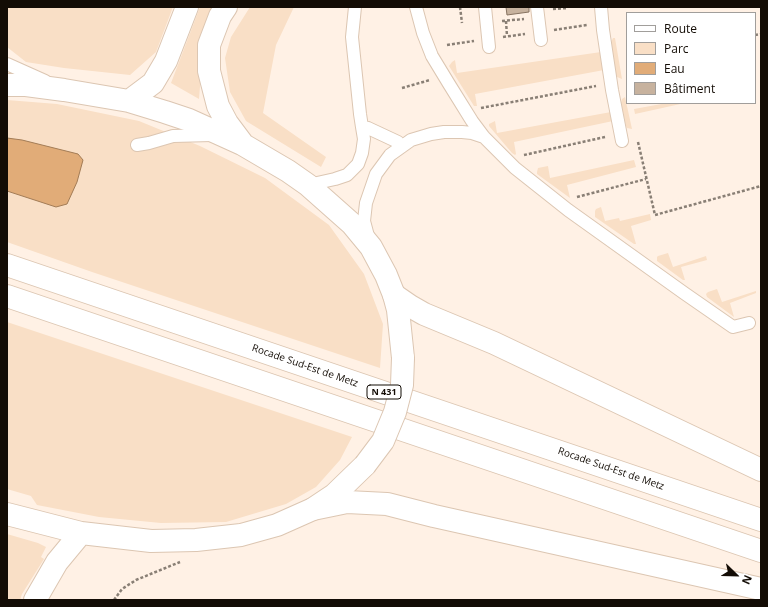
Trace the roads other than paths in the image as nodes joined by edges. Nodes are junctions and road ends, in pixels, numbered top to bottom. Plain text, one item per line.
1 (187, 7) edge
2 (226, 7) edge
3 (355, 7) edge
4 (416, 7) edge
5 (485, 7) edge
6 (601, 7) edge
7 (538, 9) edge
8 (541, 40) dead end
9 (489, 47) dead end
10 (7, 64) edge
11 (7, 85) edge
12 (64, 90) junction
13 (130, 101) junction
14 (362, 127) junction
15 (221, 134) junction
16 (484, 137) junction
17 (622, 137) road end
18 (242, 144) junction
19 (137, 145) dead end
20 (401, 146) junction
21 (308, 185) junction
22 (371, 247) junction
23 (7, 265) edge
24 (394, 295) junction
25 (7, 296) edge
26 (749, 323) dead end
27 (761, 470) edge
28 (313, 509) junction
29 (7, 514) edge
30 (761, 520) edge
31 (81, 533) junction
32 (761, 551) edge
33 (761, 589) edge
34 (35, 600) edge

1 - 13 main road
2 - 18 main road
3 - 14 lane
4 - 16 lane
5 - 9 lane
6 - 17 lane
7 - 8 lane
10 - 12 lane
11 - 12 main road
12 - 13 main road
13 - 15 main road
14 - 20 lane
14 - 21 lane
15 - 18 main road
15 - 19 lane
16 - 20 lane
16 - 26 lane
18 - 21 main road
20 - 22 lane
21 - 22 main road
22 - 24 main road
23 - 30 main road, Rocade Sud-Est de Metz / N 431
24 - 27 main road
24 - 28 main road, bridge
25 - 32 main road
28 - 31 main road
28 - 33 main road
29 - 31 main road
31 - 34 main road

